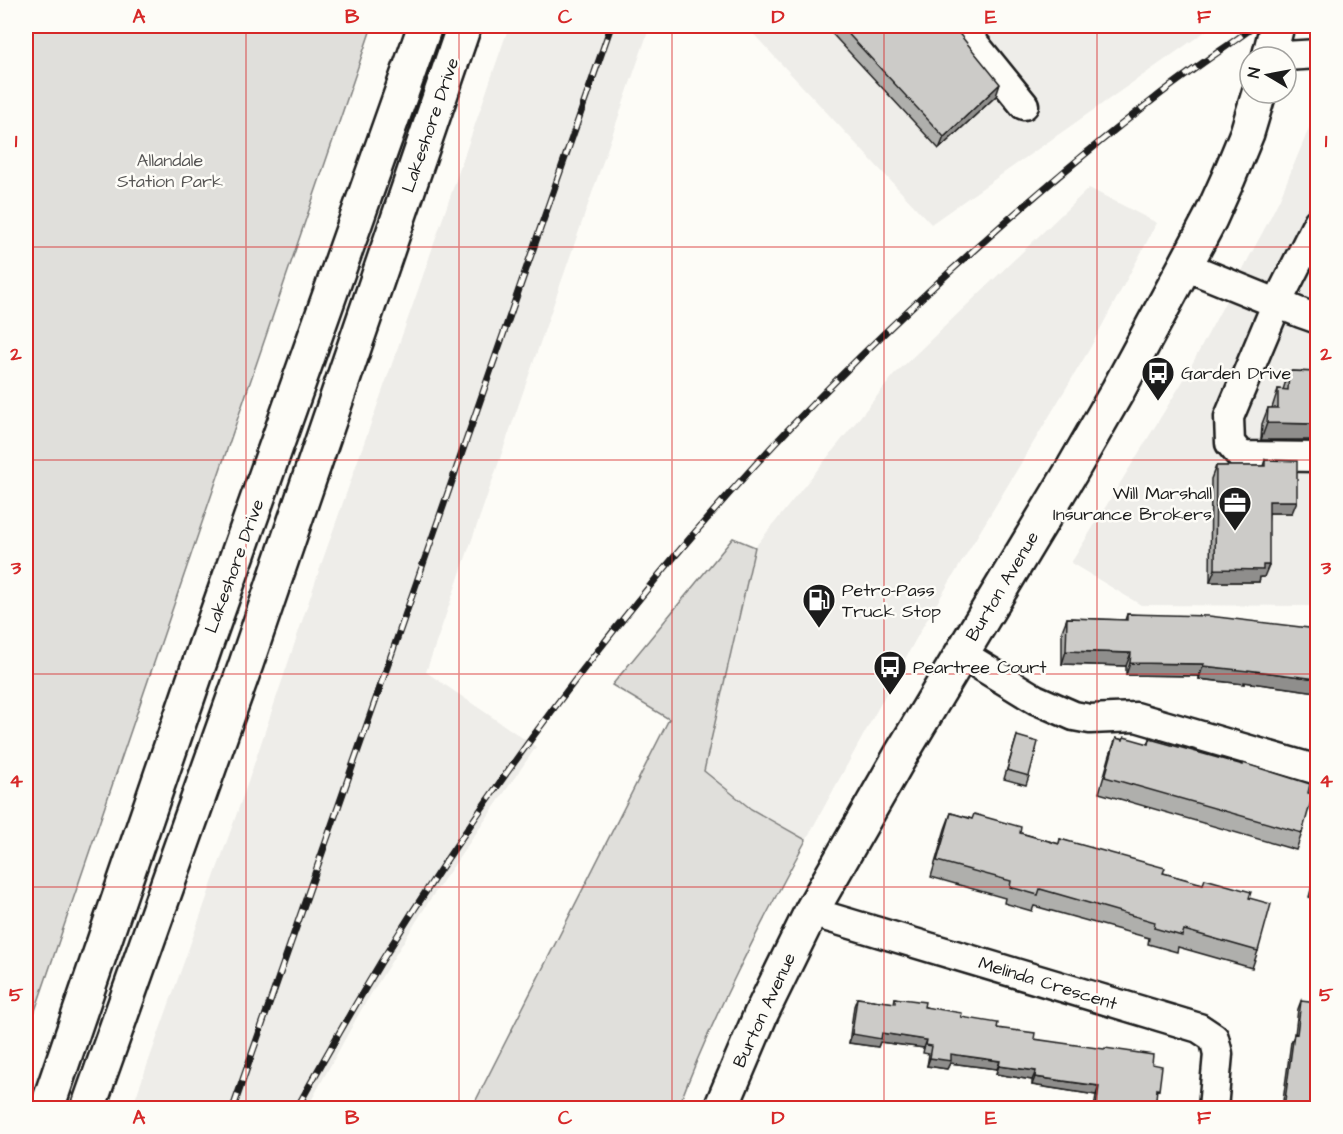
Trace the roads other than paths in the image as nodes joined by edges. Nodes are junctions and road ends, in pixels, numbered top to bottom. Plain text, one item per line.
1 (425, 26) edge
2 (464, 26) edge
3 (960, 26) edge
4 (1277, 26) edge
5 (1272, 45) edge
6 (1317, 54) edge
7 (1298, 55) edge
8 (1024, 105) dead end
9 (1255, 105) edge
10 (1317, 224) edge
11 (1185, 266) junction
12 (1277, 303) junction
13 (1317, 318) edge
14 (1317, 457) edge
15 (960, 653) junction
16 (1317, 770) edge
17 (811, 912) junction
18 (47, 1108) edge
19 (88, 1108) edge
20 (721, 1108) edge
21 (1213, 1108) edge

1 - 18 main road, Lakeshore Drive
2 - 19 main road, Lakeshore Drive
3 - 8 street
4 - 5 main road
6 - 7 street
9 - 11 main road, Burton Avenue
10 - 12 street
11 - 12 street
11 - 15 main road, Burton Avenue
12 - 13 street
12 - 14 street
15 - 16 street
15 - 17 main road, Burton Avenue
17 - 20 main road, Burton Avenue
17 - 21 street, Melinda Crescent

